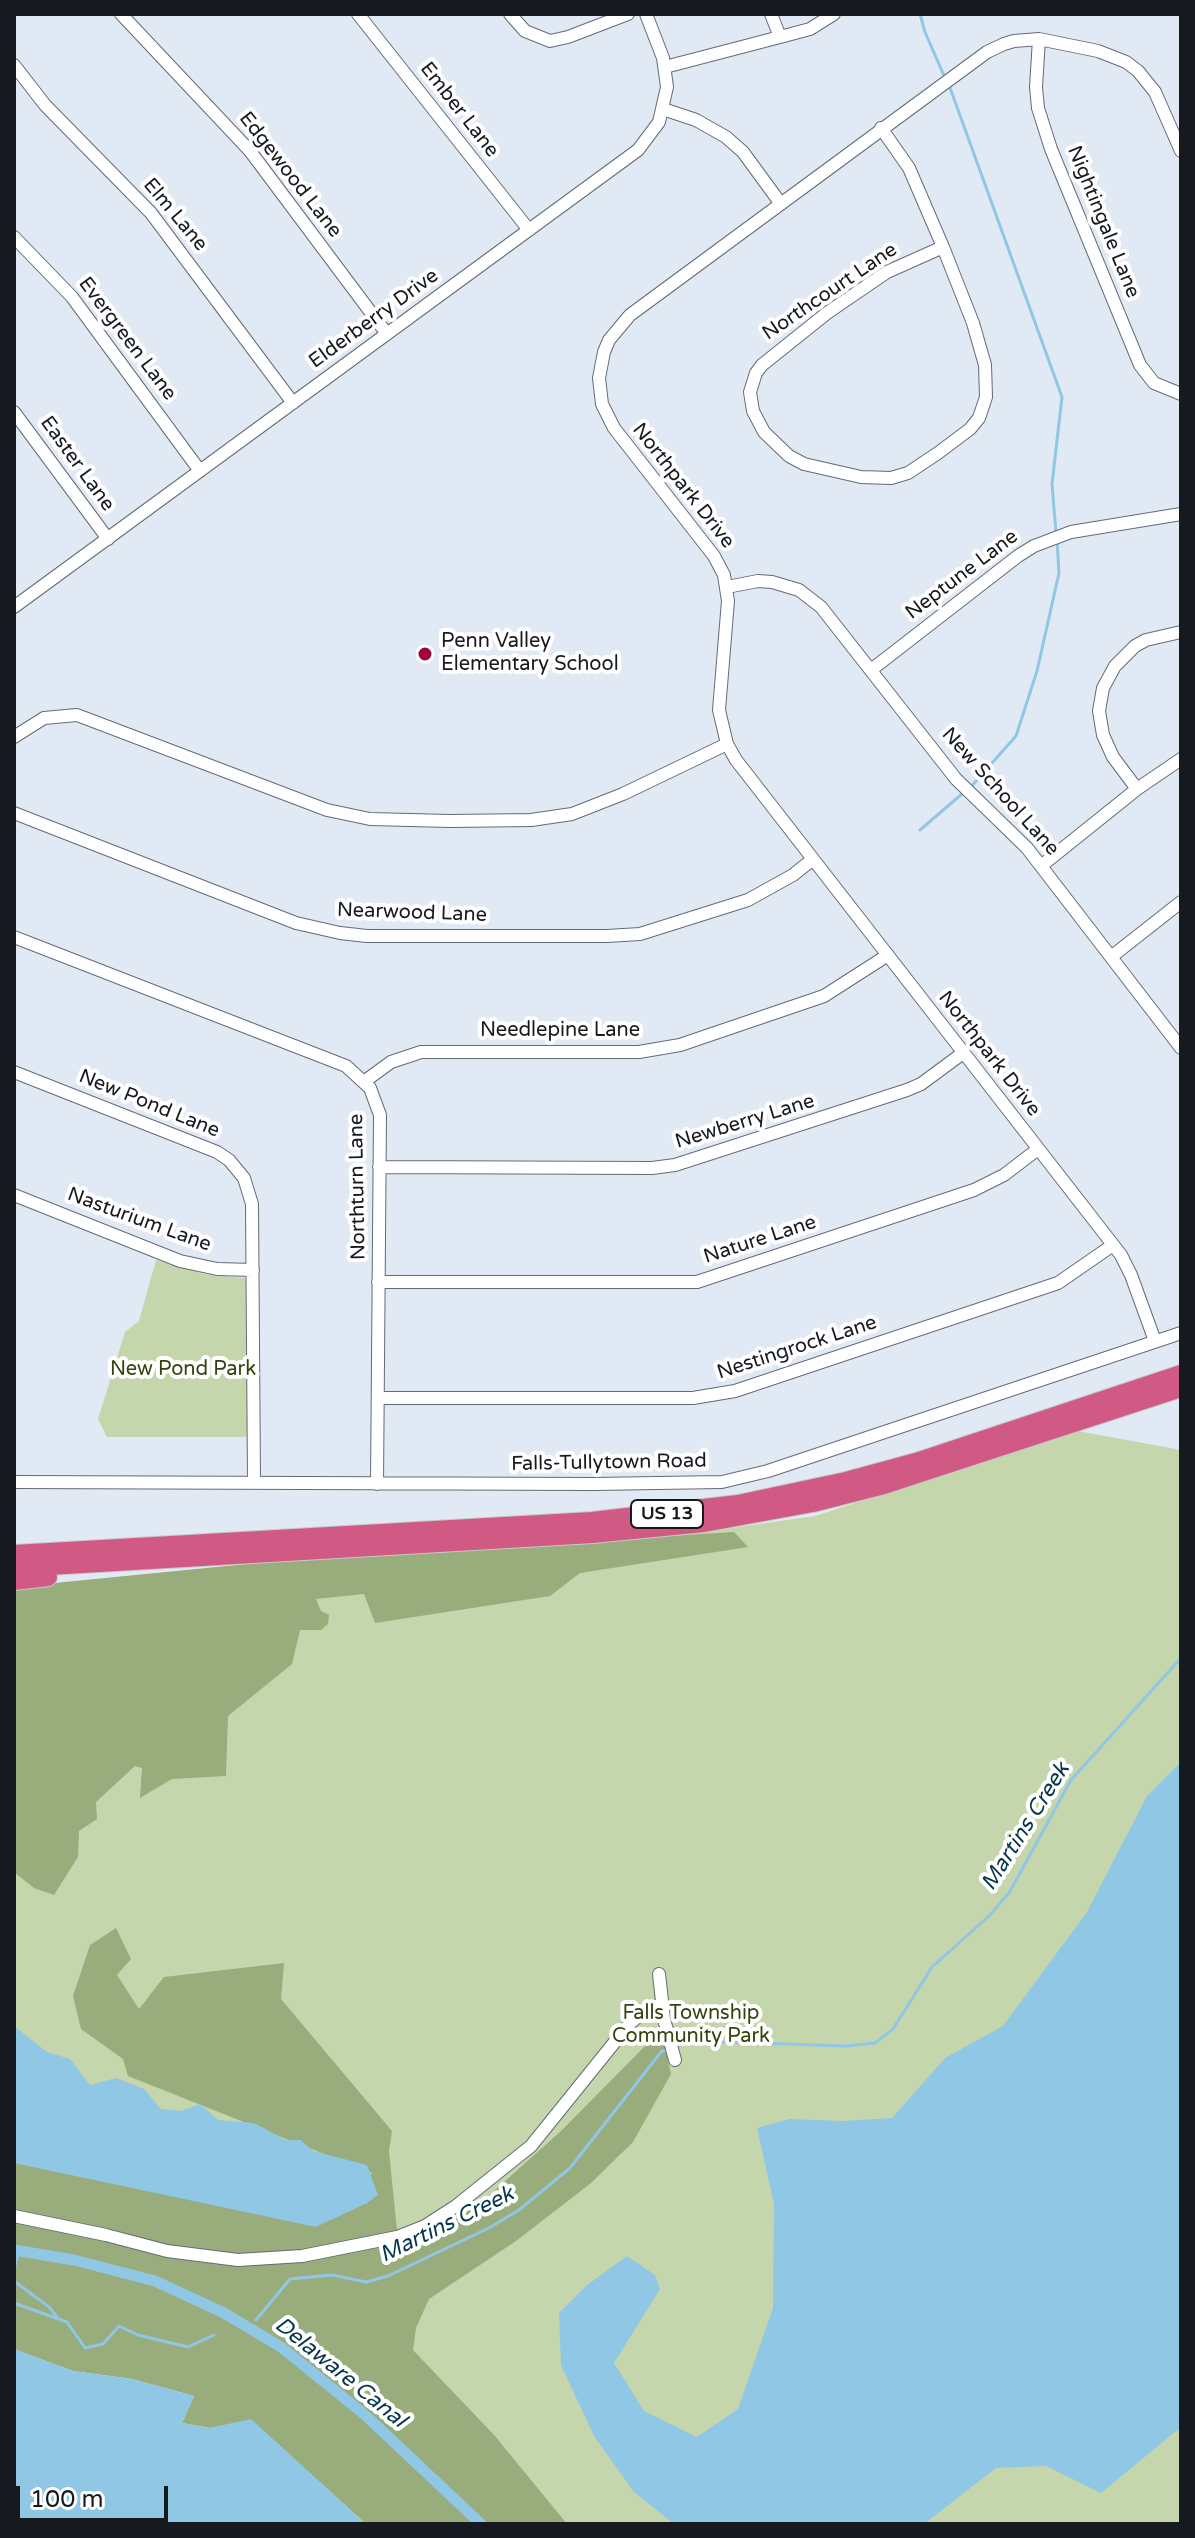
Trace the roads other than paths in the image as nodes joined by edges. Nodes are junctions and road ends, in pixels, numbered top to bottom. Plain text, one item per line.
1 (121, 14) edge
2 (358, 14) edge
3 (510, 14) edge
4 (628, 14) edge
5 (646, 14) edge
6 (771, 14) edge
7 (834, 14) edge
8 (780, 37) junction
9 (1039, 39) junction
10 (14, 65) edge
11 (665, 67) junction
12 (663, 109) junction
13 (881, 128) junction
14 (1181, 151) edge
15 (781, 204) junction
16 (529, 230) junction
17 (14, 237) edge
18 (943, 247) junction
19 (387, 334) junction
20 (1181, 394) edge
21 (293, 403) junction
22 (14, 412) edge
23 (200, 471) junction
24 (1181, 514) edge
25 (108, 539) junction
26 (727, 587) junction
27 (14, 607) edge
28 (1181, 632) edge
29 (871, 670) junction
30 (14, 737) edge
31 (727, 744) junction
32 (1181, 759) edge
33 (1137, 789) junction
34 (14, 813) edge
35 (813, 859) junction
36 (1041, 866) junction
37 (1181, 902) edge
38 (14, 937) edge
39 (888, 955) junction
40 (1111, 957) junction
41 (1181, 1048) edge
42 (963, 1053) junction
43 (14, 1072) edge
44 (365, 1081) junction
45 (1038, 1149) junction
46 (379, 1167) junction
47 (14, 1195) edge
48 (1113, 1245) junction
49 (253, 1270) junction
50 (378, 1282) junction
51 (1181, 1333) edge
52 (1155, 1341) junction
53 (1181, 1374) edge
54 (1181, 1388) edge
55 (378, 1398) junction
56 (14, 1482) edge
57 (254, 1482) junction
58 (377, 1484) junction
59 (14, 1542) edge
60 (134, 1547) junction
61 (14, 1554) edge
62 (210, 1556) junction
63 (14, 1568) edge
64 (14, 1581) edge
65 (659, 1974) dead end
66 (661, 2004) junction
67 (675, 2060) dead end
68 (14, 2216) edge

1 - 19 street, Edgewood Lane
2 - 16 street, Ember Lane
3 - 4 street
5 - 11 street, Elderberry Drive
6 - 8 street
7 - 8 street
8 - 11 street
9 - 13 street, Northpark Drive
9 - 14 street, Northpark Drive
9 - 20 street, Nightingale Lane
10 - 21 street, Elm Lane
11 - 12 street, Elderberry Drive
12 - 15 street
12 - 16 street, Elderberry Drive
13 - 15 street, Northpark Drive
13 - 18 street, Northcourt Lane
15 - 26 street, Northpark Drive
16 - 19 street, Elderberry Drive
17 - 23 street, Evergreen Lane
18 - 18 street, Northcourt Lane
19 - 21 street, Elderberry Drive
21 - 23 street, Elderberry Drive
22 - 25 street, Easter Lane
23 - 25 street, Elderberry Drive
24 - 29 street, Neptune Lane
25 - 27 street, Elderberry Drive
26 - 29 street, New School Lane
26 - 31 street, Northpark Drive
28 - 33 street
29 - 36 street, New School Lane
30 - 31 street
31 - 35 street, Northpark Drive
32 - 33 street
33 - 36 street
34 - 35 street, Nearwood Lane
35 - 39 street, Northpark Drive
36 - 40 street, New School Lane
37 - 40 street
38 - 44 street
39 - 42 street, Northpark Drive
39 - 44 street, Needlepine Lane
40 - 41 street, New School Lane
42 - 45 street, Northpark Drive
42 - 46 street, Newberry Lane
43 - 49 street, New Pond Lane
44 - 46 street, Northturn Lane
45 - 48 street, Northpark Drive
45 - 50 street, Nature Lane
46 - 50 street, Northturn Lane
47 - 49 street, Nasturium Lane
48 - 52 street, Northpark Drive
48 - 55 street, Nestingrock Lane
49 - 57 street, New Pond Lane
50 - 55 street, Northturn Lane
51 - 52 street, Falls-Tullytown Road
52 - 58 street, Falls-Tullytown Road
53 - 60 highway, US 13
54 - 62 highway, US 13
55 - 58 street, Northturn Lane
56 - 57 street, Falls-Tullytown Road
57 - 58 street, Falls-Tullytown Road
59 - 60 highway
60 - 61 highway, US 13
62 - 63 highway, US 13
62 - 64 highway
65 - 66 street
66 - 67 street
66 - 68 street

